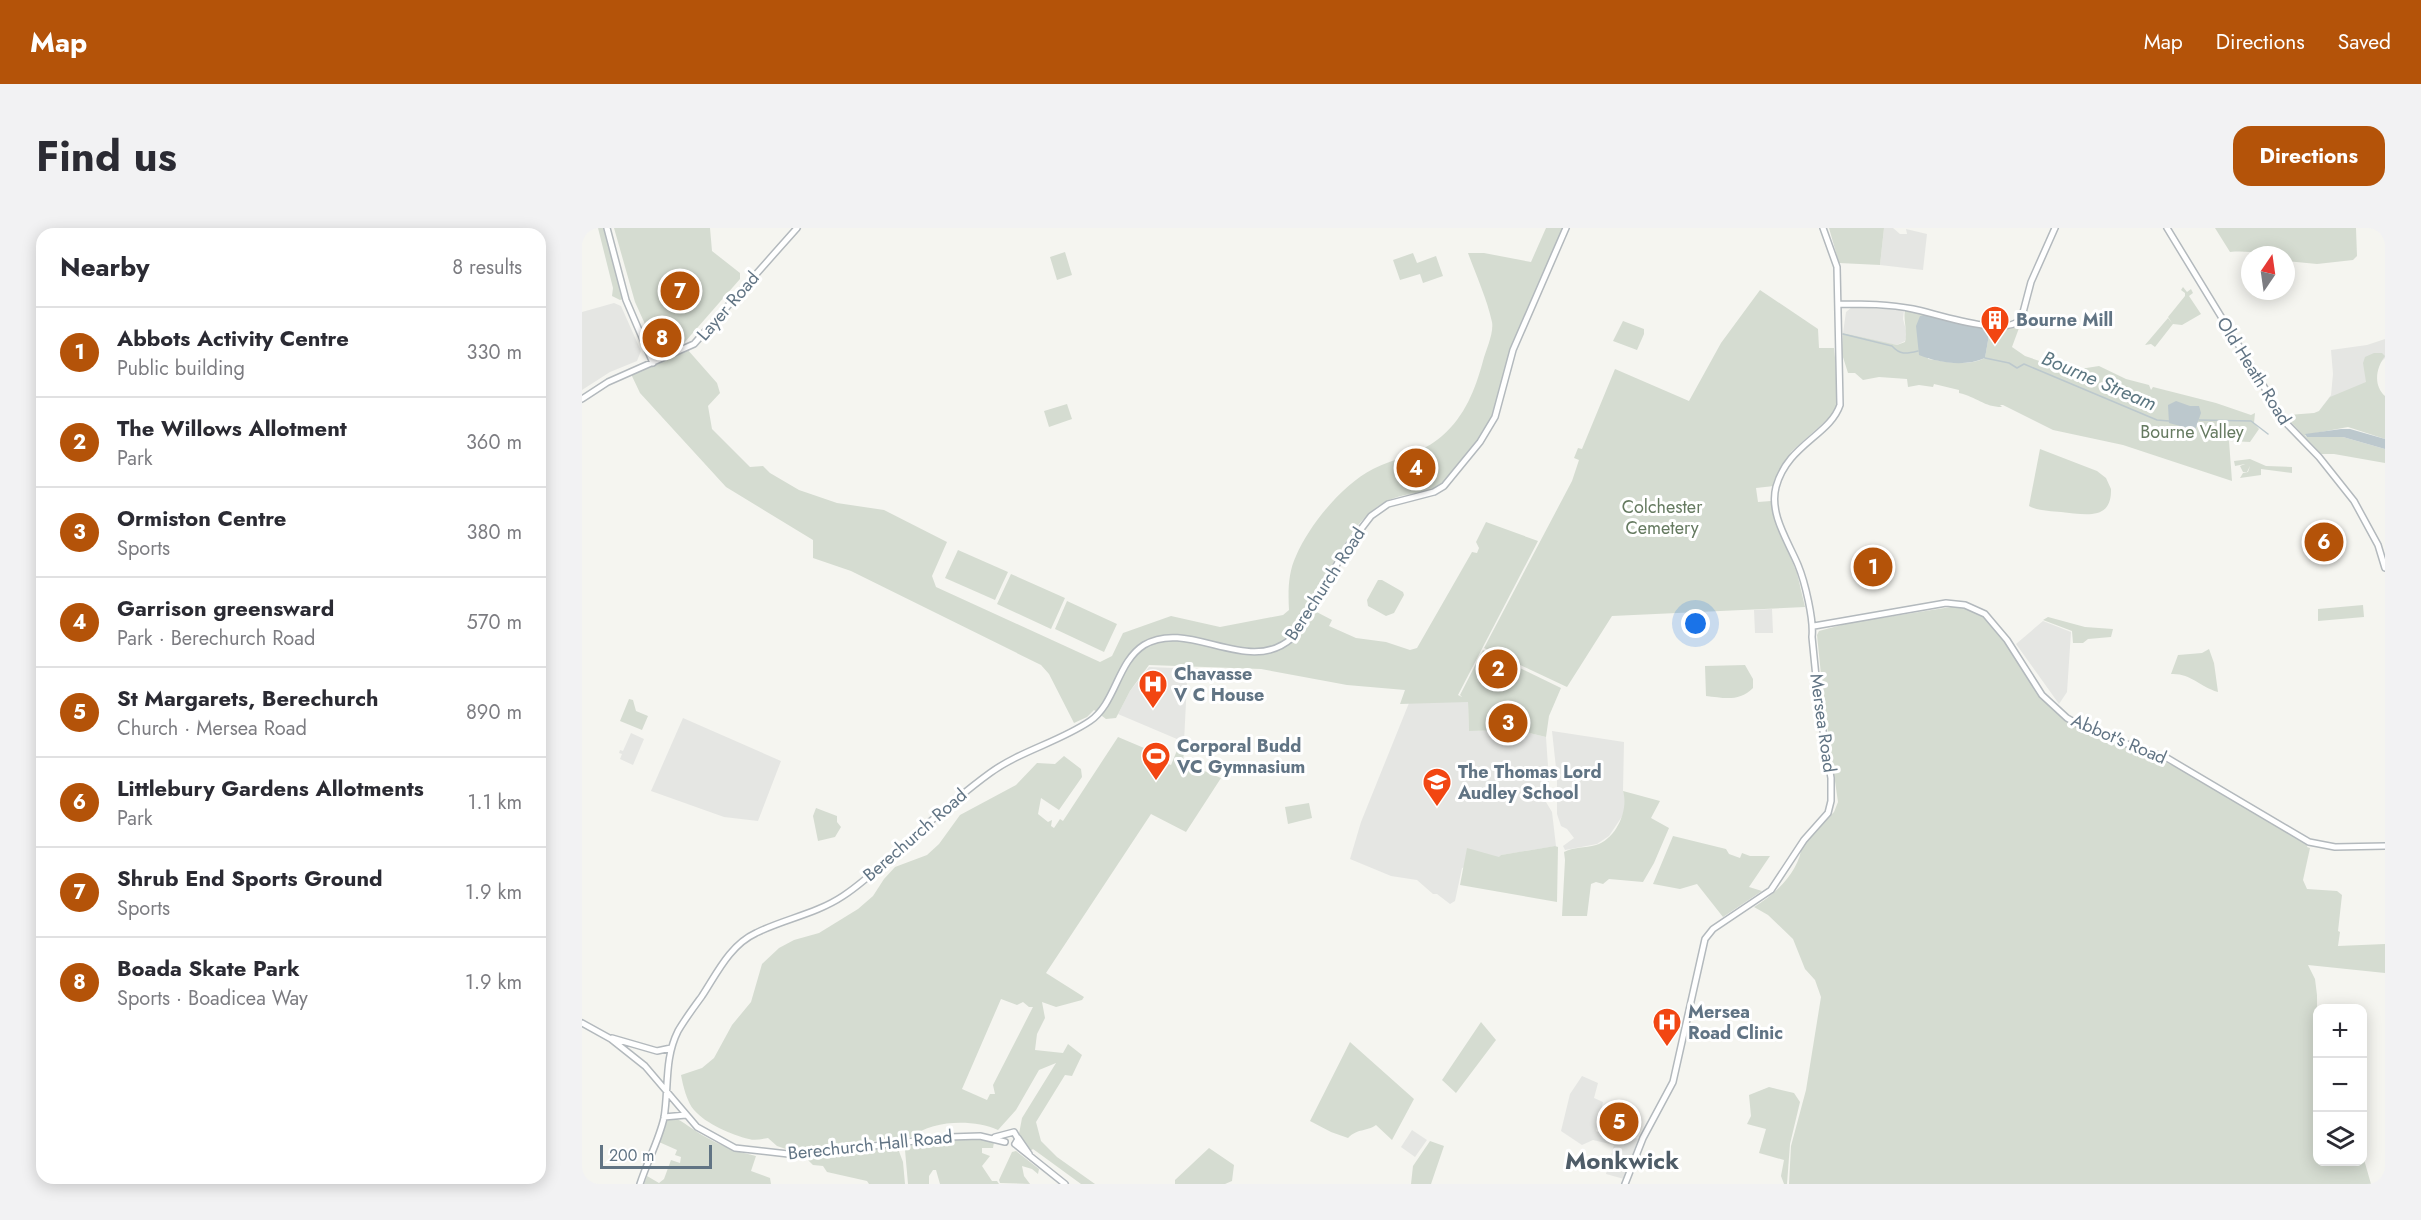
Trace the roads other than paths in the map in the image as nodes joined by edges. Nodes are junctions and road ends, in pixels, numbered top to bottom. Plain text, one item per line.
1 (607, 228) edge
2 (797, 228) edge
3 (1566, 228) edge
4 (1823, 228) edge
5 (2055, 228) edge
6 (2167, 228) edge
7 (1839, 303) junction
8 (653, 363) junction
9 (582, 399) edge
10 (2385, 568) edge
11 (1814, 626) junction
12 (2385, 846) edge
13 (582, 1023) edge
14 (611, 1039) junction
15 (671, 1048) junction
16 (666, 1074) junction
17 (657, 1080) junction
18 (666, 1089) junction
19 (686, 1115) junction
20 (664, 1117) junction
21 (1005, 1139) junction
22 (1016, 1141) junction
23 (640, 1184) edge
24 (1065, 1184) edge
25 (1625, 1184) edge

1 - 8 street
2 - 8 street, Layer Road
3 - 15 street, Berechurch Road
4 - 7 street, Mersea Road
5 - 7 street
6 - 10 street, Old Heath Road
7 - 11 street, Mersea Road
8 - 9 street, Layer Road
11 - 12 street, Abbot's Road
11 - 25 street, Mersea Road
13 - 14 street, Berechurch Hall Road
14 - 15 street
14 - 17 street, Berechurch Hall Road
15 - 16 street, Berechurch Road
16 - 17 street
16 - 18 street, Berechurch Road
17 - 18 street, Berechurch Hall Road
18 - 19 street, Berechurch Hall Road
18 - 20 street, Berechurch Road
19 - 20 street
19 - 21 street, Berechurch Hall Road
20 - 23 street, Berechurch Road
21 - 22 street
21 - 22 street
22 - 24 street

